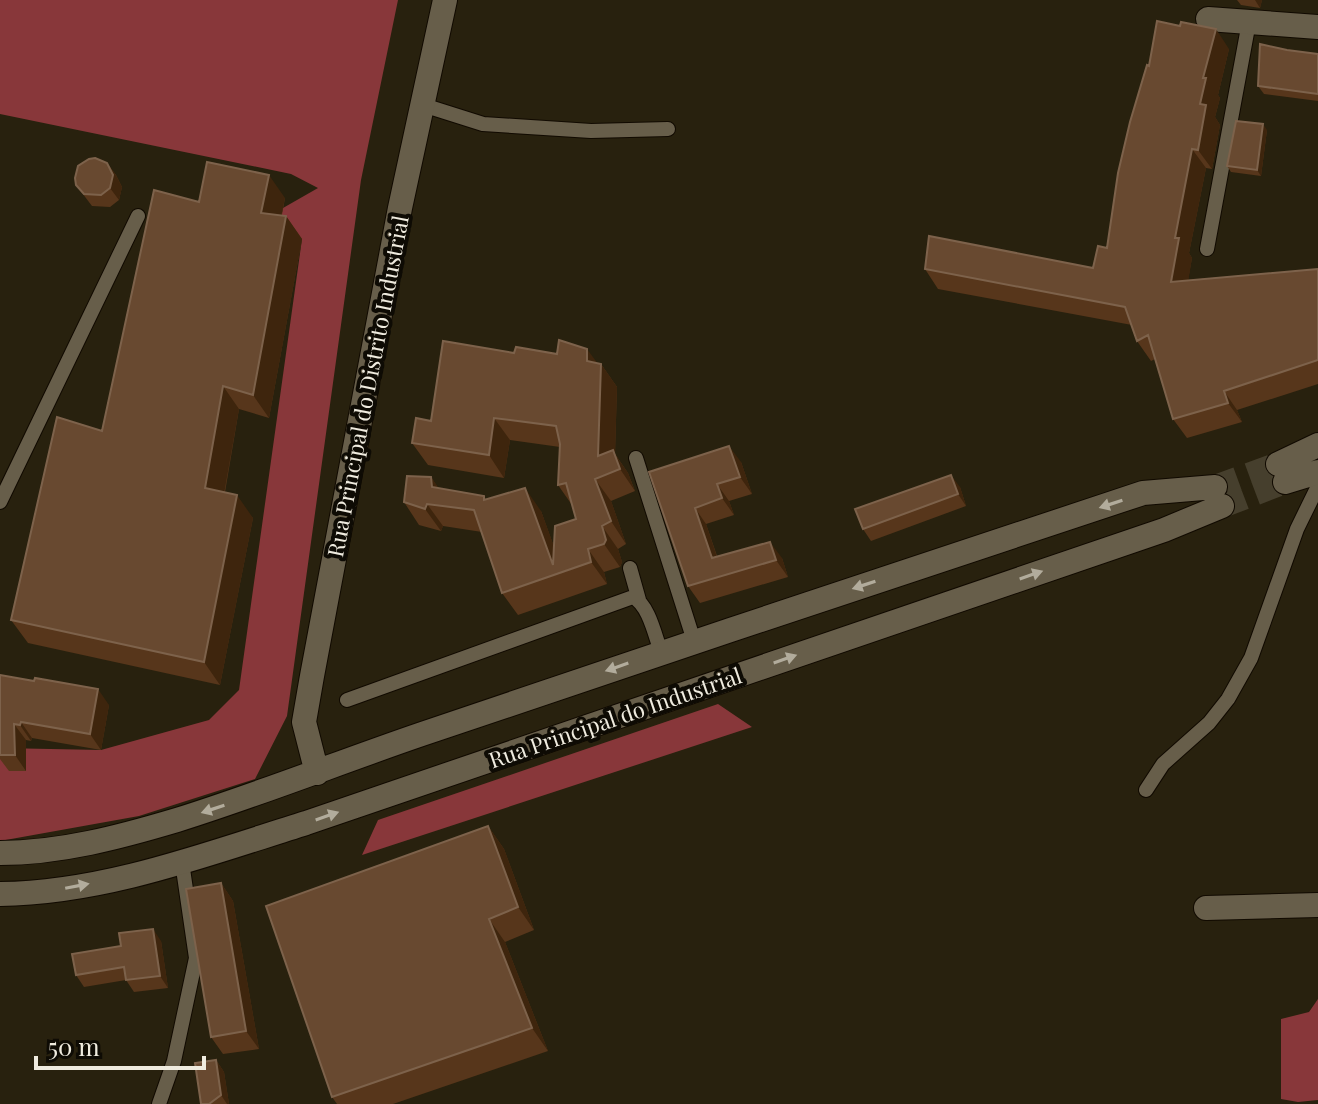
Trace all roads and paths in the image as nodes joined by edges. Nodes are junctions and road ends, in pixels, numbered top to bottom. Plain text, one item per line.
1 (445, 0) edge
2 (1208, 19) dead end
3 (1249, 22) junction
4 (1318, 27) edge
5 (423, 105) junction
6 (668, 129) dead end
7 (138, 216) dead end
8 (1207, 249) dead end
9 (1318, 445) edge
10 (636, 458) dead end
11 (1318, 472) edge
12 (1318, 486) edge
13 (1143, 493) junction
14 (0, 502) edge
15 (1164, 530) junction
16 (630, 568) dead end
17 (639, 600) junction
18 (694, 641) junction
19 (661, 652) junction
20 (347, 700) dead end
21 (317, 773) junction
22 (1146, 790) dead end
23 (0, 853) edge
24 (182, 862) junction
25 (0, 894) edge
26 (1318, 905) edge
27 (1206, 908) dead end
28 (159, 1104) edge

1 - 5 street, Rua Principal do Distrito Industrial
2 - 3 street
3 - 4 street
3 - 8 lane
5 - 6 lane
5 - 21 street, Rua Principal do Distrito Industrial
7 - 14 lane
9 - 11 street
10 - 18 lane
12 - 22 lane
13 - 15 street
13 - 15 street, Rua Principal do Industrial
13 -> 18 street, Rua Principal do Industrial
24 -> 15 street, Rua Principal do Industrial
16 - 17 lane
17 - 19 lane
17 - 20 lane
18 - 19 street, Rua Principal do Industrial
19 -> 21 street, Rua Principal do Industrial
21 -> 23 street, Rua Principal do Industrial
25 -> 24 street, Rua Principal do Industrial
24 - 28 lane
26 - 27 street

